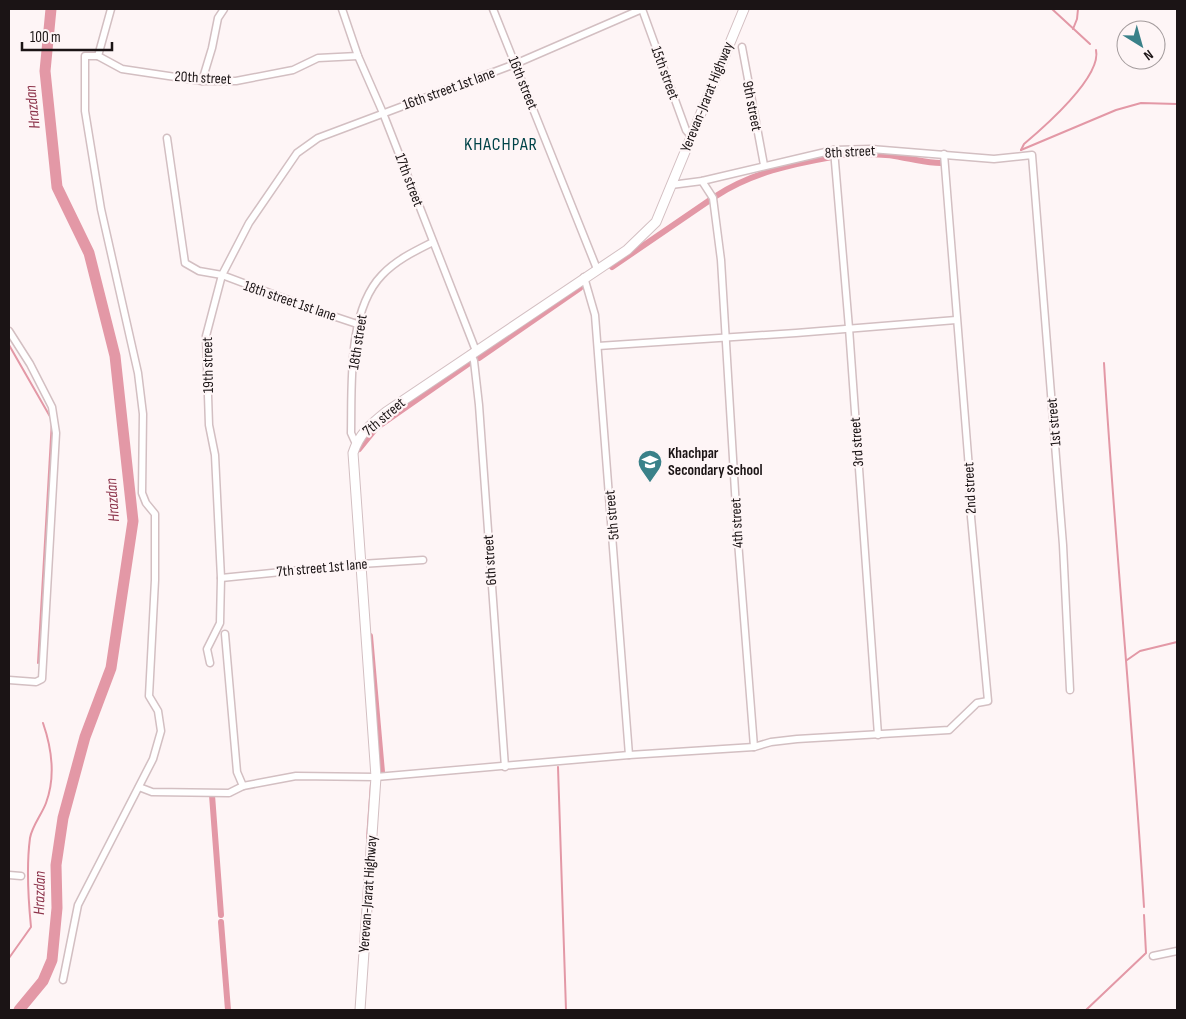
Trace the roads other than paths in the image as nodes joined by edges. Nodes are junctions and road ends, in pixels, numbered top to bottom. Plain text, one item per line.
1 (111, 9) edge
2 (224, 9) edge
3 (342, 9) edge
4 (493, 9) edge
5 (642, 9) edge
6 (744, 9) edge
7 (742, 47) dead end
8 (98, 56) junction
9 (358, 56) junction
10 (515, 64) junction
11 (202, 81) junction
12 (383, 113) junction
13 (691, 136) junction
14 (167, 138) dead end
15 (834, 150) junction
16 (944, 154) junction
17 (1032, 155) joint
18 (764, 165) junction
19 (702, 181) junction
20 (671, 186) junction
21 (433, 242) junction
22 (597, 269) junction
23 (222, 275) junction
24 (584, 277) junction
25 (956, 320) junction
26 (360, 324) junction
27 (849, 328) junction
28 (9, 334) edge
29 (725, 337) junction
30 (598, 346) junction
31 (474, 353) junction
32 (356, 444) junction
33 (423, 560) dead end
34 (361, 564) junction
35 (221, 578) junction
36 (225, 634) dead end
37 (210, 663) dead end
38 (9, 680) edge
39 (1070, 690) dead end
40 (878, 735) junction
41 (754, 748) junction
42 (629, 755) junction
43 (506, 767) junction
44 (376, 777) junction
45 (243, 786) junction
46 (139, 787) junction
47 (9, 875) edge
48 (20, 876) dead end
49 (1177, 952) edge
50 (1153, 956) dead end
51 (63, 980) dead end
52 (360, 1010) edge

1 - 8 street
2 - 11 street
3 - 9 street, 17th street
4 - 10 street, 16th street
5 - 10 street, 16th street 1st lane
5 - 13 street, 15th street
6 - 13 main road, Yerevan-Jrarat Highway
7 - 18 street, 9th street
8 - 11 street, 20th street
8 - 46 street
9 - 11 street, 20th street
9 - 12 street, 17th street
10 - 12 street, 16th street 1st lane
10 - 22 street, 16th street
12 - 21 street, 17th street
12 - 23 street, 19th street
13 - 20 main road, Yerevan-Jrarat Highway
14 - 23 street, 18th street 1st lane
15 - 16 street, 8th street
15 - 18 street, 8th street
15 - 27 street, 3rd street
16 - 17 street, 8th street
16 - 25 street, 2nd street
17 - 39 street, 1st street
18 - 19 street, 8th street
19 - 20 street, 8th street
19 - 29 street, 4th street
20 - 22 main road, 7th street
21 - 26 street, 18th street
21 - 31 street, 17th street
22 - 24 main road, 7th street
23 - 26 street, 18th street 1st lane
23 - 35 street, 19th street
24 - 30 street, 5th street
24 - 31 main road, 7th street
25 - 27 street
25 - 40 street, 2nd street
26 - 32 street, 18th street
27 - 29 street
27 - 40 street, 3rd street
28 - 38 street
29 - 30 street
29 - 41 street, 4th street
30 - 42 street, 5th street
31 - 32 main road, 7th street
31 - 43 street, 6th street
32 - 34 main road, 7th street
33 - 34 street, 7th street 1st lane
34 - 35 street, 7th street 1st lane
34 - 44 main road, 7th street
35 - 37 street, 19th street
36 - 45 street
40 - 41 street
41 - 42 street
42 - 43 street
43 - 44 street
44 - 45 street
44 - 52 main road, Yerevan-Jrarat Highway
45 - 46 street
46 - 51 street
47 - 48 street
49 - 50 street

